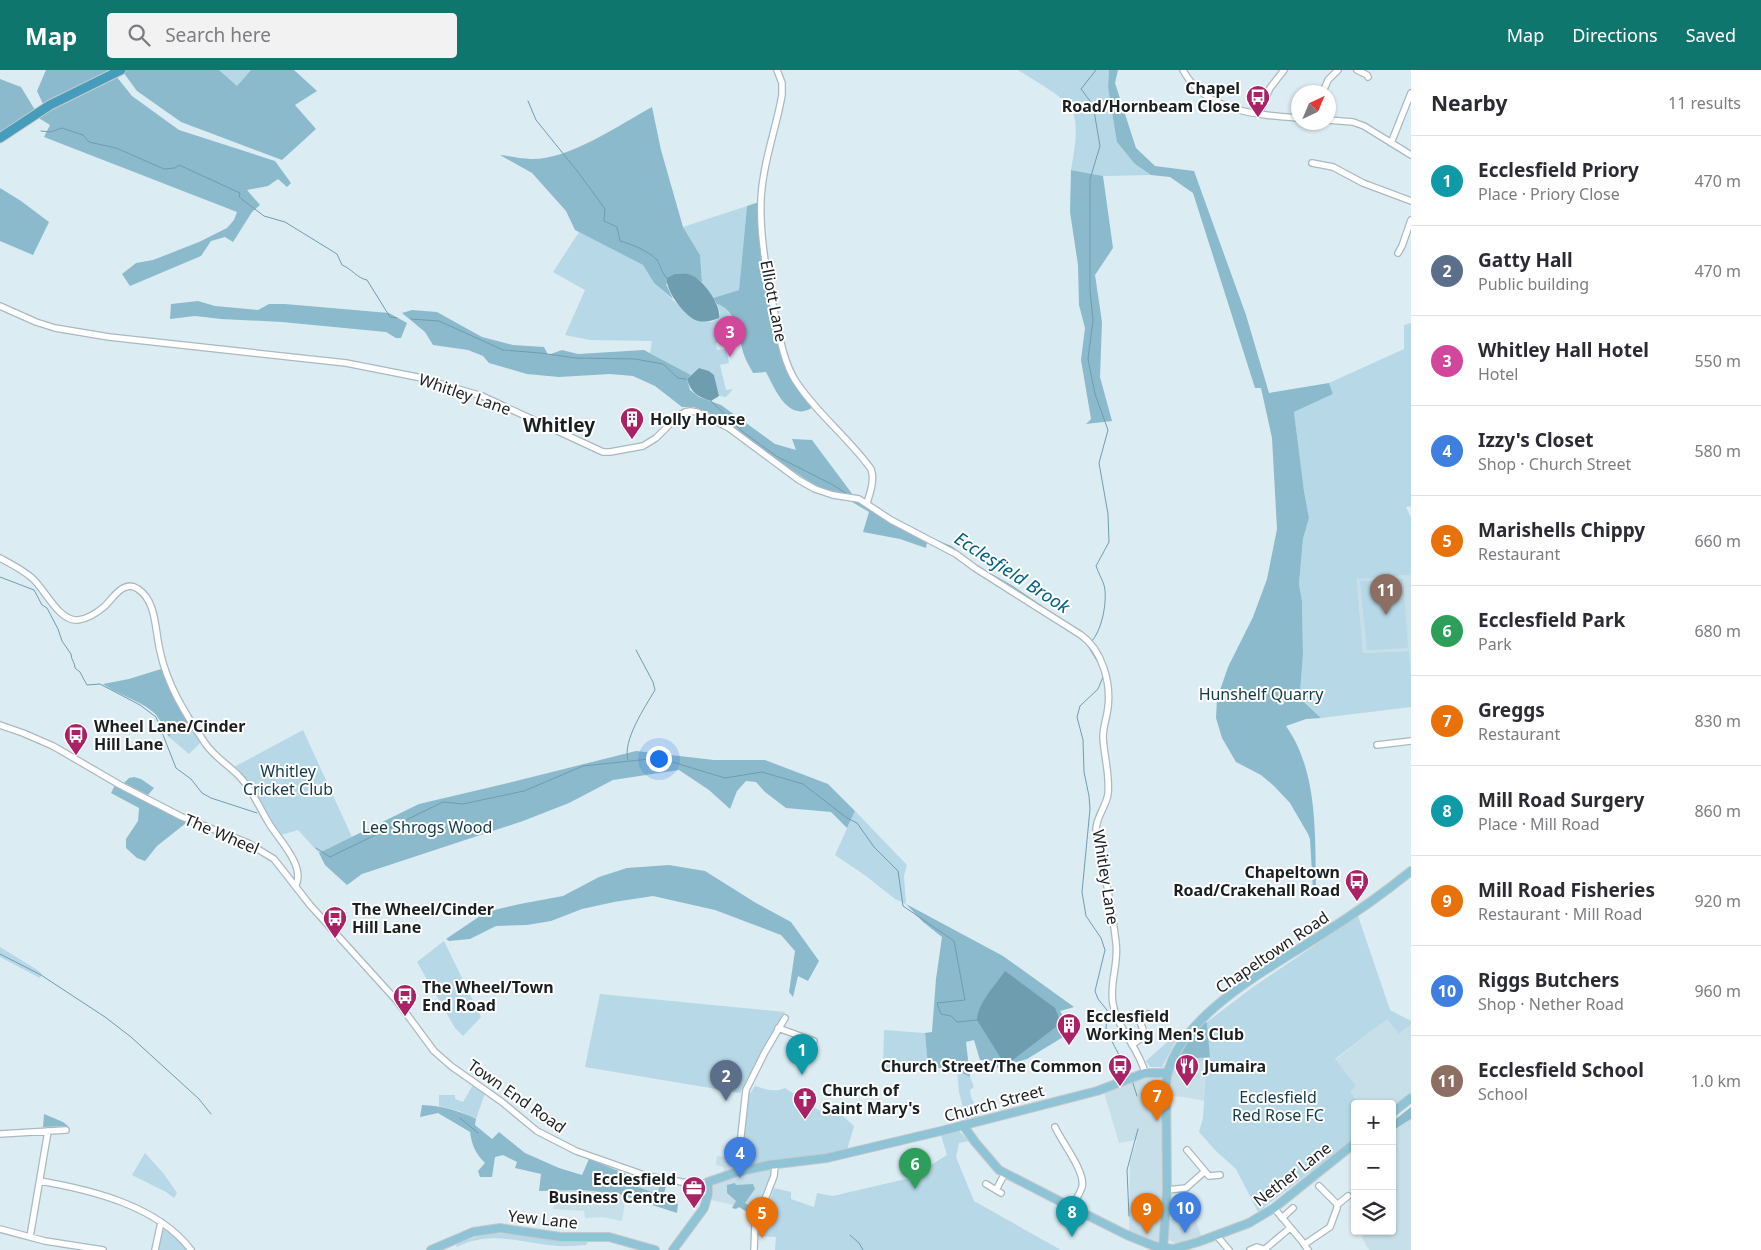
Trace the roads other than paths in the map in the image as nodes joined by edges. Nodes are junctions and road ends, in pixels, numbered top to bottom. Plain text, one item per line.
1 (121, 70) edge
2 (777, 70) edge
3 (1182, 70) edge
4 (1284, 70) edge
5 (1338, 70) edge
6 (1357, 70) edge
7 (1368, 77) dead end
8 (1326, 85) edge
9 (1411, 93) edge
10 (1408, 107) edge
11 (1259, 114) junction
12 (1291, 117) edge
13 (1336, 121) edge
14 (0, 138) edge
15 (1391, 143) junction
16 (1411, 155) edge
17 (1312, 163) dead end
18 (1411, 201) edge
19 (1411, 220) edge
20 (1398, 253) dead end
21 (0, 306) edge
22 (867, 503) junction
23 (0, 558) edge
24 (0, 725) edge
25 (1411, 741) edge
26 (1377, 745) dead end
27 (1411, 871) edge
28 (296, 885) junction
29 (1148, 1014) dead end
30 (785, 1018) dead end
31 (778, 1028) junction
32 (814, 1041) dead end
33 (1132, 1045) junction
34 (431, 1047) joint
35 (1145, 1073) junction
36 (1166, 1073) junction
37 (1411, 1098) edge
38 (1396, 1110) edge
39 (963, 1125) junction
40 (1055, 1127) dead end
41 (66, 1130) dead end
42 (48, 1131) junction
43 (0, 1134) edge
44 (1353, 1145) edge
45 (1187, 1150) dead end
46 (775, 1165) junction
47 (738, 1172) junction
48 (1204, 1172) junction
49 (1005, 1173) junction
50 (1220, 1175) dead end
51 (40, 1181) junction
52 (708, 1182) junction
53 (986, 1184) dead end
54 (1319, 1186) dead end
55 (1167, 1190) junction
56 (1348, 1196) dead end
57 (1337, 1205) junction
58 (1071, 1207) junction
59 (1274, 1208) junction
60 (1293, 1208) dead end
61 (1282, 1218) junction
62 (161, 1222) junction
63 (1290, 1228) junction
64 (0, 1229) edge
65 (1217, 1236) junction
66 (30, 1237) junction
67 (61, 1247) edge
68 (1306, 1247) edge
69 (1163, 1249) edge
70 (1266, 1249) edge
71 (100, 1250) edge
72 (155, 1250) edge
73 (191, 1250) edge
74 (431, 1250) edge
75 (655, 1250) edge
76 (673, 1250) edge
77 (754, 1250) edge
78 (1229, 1250) edge
79 (1250, 1250) edge

1 - 14 highway
2 - 22 street, Elliott Lane
3 - 11 street
4 - 11 street
5 - 8 street
6 - 7 street
9 - 10 street
10 - 15 street
11 - 12 street
13 - 15 street
15 - 16 street
17 - 18 street
19 - 20 street
21 - 22 street, Whitley Lane
22 - 33 street, Whitley Lane
23 - 28 street
24 - 28 street, The Wheel
25 - 26 street
27 - 36 main road, Chapeltown Road
28 - 34 street, The Wheel
29 - 33 street
30 - 31 street
31 - 32 street
31 - 47 street
33 - 35 street, Whitley Lane
34 - 52 street, Town End Road
35 - 36 main road, Church Street
35 - 39 main road, Church Street
36 - 55 main road
37 - 38 main road
39 - 46 main road, Church Street
39 - 49 main road
40 - 58 street
41 - 42 street
42 - 43 street
42 - 51 street
44 - 59 main road, Nether Lane
45 - 48 street
46 - 47 main road, Church Street
46 - 77 street
47 - 52 main road, Town End Road
48 - 50 street
48 - 55 street
49 - 53 street
49 - 58 main road
51 - 62 street
51 - 66 street
52 - 76 main road
54 - 57 street
55 - 69 main road
56 - 57 street
57 - 68 street
58 - 69 main road
59 - 61 street
59 - 65 main road, Nether Lane
60 - 61 street
61 - 63 street
62 - 72 street
62 - 73 street
63 - 68 street
63 - 70 street
64 - 66 street
65 - 69 main road, Nether Lane
65 - 78 street
66 - 67 street
67 - 71 street
70 - 79 street
74 - 75 main road, Yew Lane

